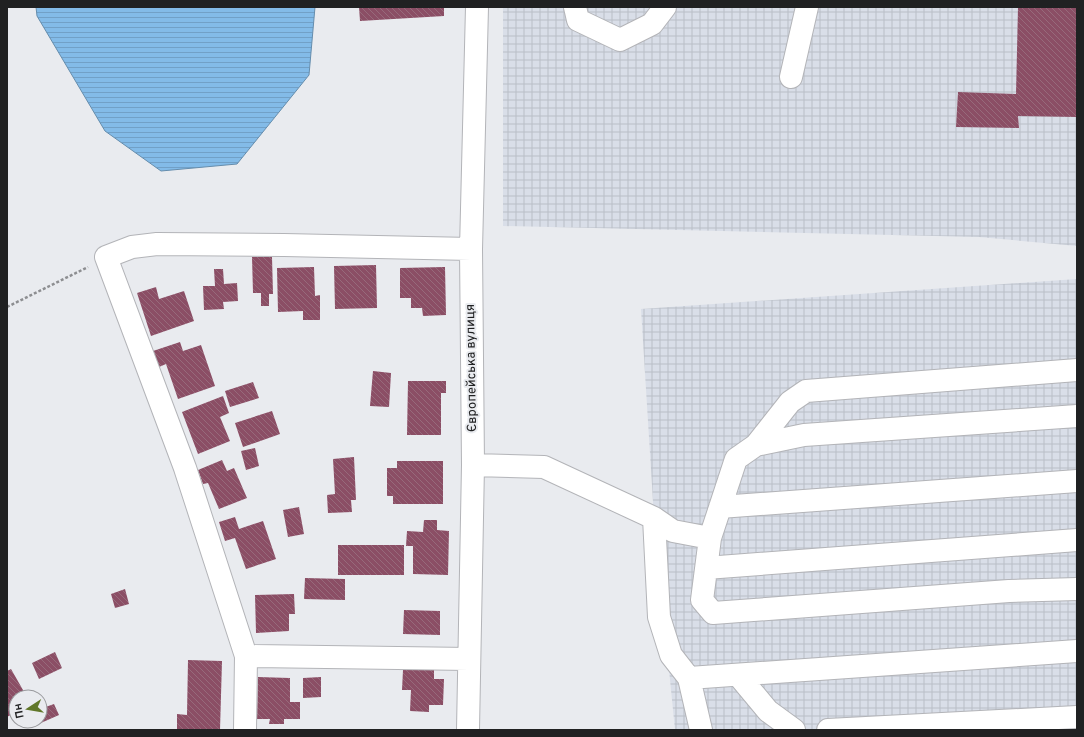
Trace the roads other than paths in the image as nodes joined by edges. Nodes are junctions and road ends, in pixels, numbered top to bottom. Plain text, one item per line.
1 (477, 7) edge
2 (575, 7) edge
3 (665, 7) edge
4 (807, 7) edge
5 (791, 77) dead end
6 (471, 249) junction
7 (1077, 370) edge
8 (1077, 416) edge
9 (756, 445) junction
10 (473, 465) junction
11 (1077, 481) edge
12 (720, 507) junction
13 (654, 518) junction
14 (710, 538) junction
15 (1077, 540) edge
16 (706, 568) junction
17 (1077, 589) edge
18 (1077, 651) edge
19 (246, 656) junction
20 (469, 659) junction
21 (738, 675) junction
22 (689, 678) junction
23 (1077, 717) edge
24 (245, 730) edge
25 (468, 730) edge
26 (701, 730) edge
27 (794, 730) edge
28 (828, 730) edge

1 - 6 street, Європейська вулиця
2 - 3 street
4 - 5 street
6 - 10 street, Європейська вулиця
6 - 19 street
7 - 9 street
8 - 9 street
9 - 12 street
10 - 13 street
10 - 20 street, Європейська вулиця
11 - 12 street
12 - 14 street
13 - 14 street
13 - 22 street
14 - 16 street
15 - 16 street
16 - 17 street
18 - 21 street
19 - 20 street
19 - 24 street
20 - 25 street, Європейська вулиця
21 - 22 street
21 - 27 street
22 - 26 street
23 - 28 street

